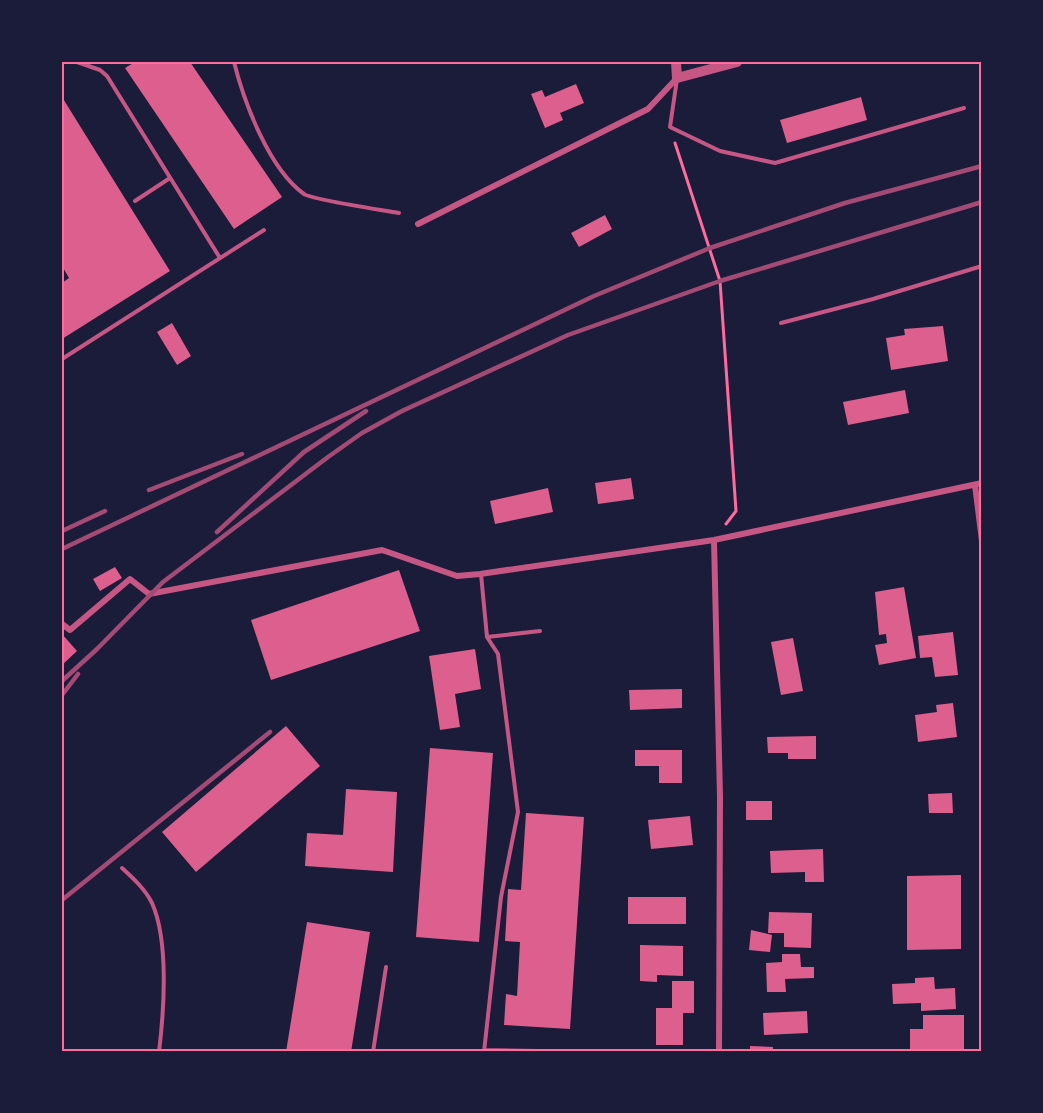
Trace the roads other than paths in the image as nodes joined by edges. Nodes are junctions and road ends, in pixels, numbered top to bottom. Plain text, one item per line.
1 (77, 62) edge
2 (234, 62) edge
3 (676, 62) edge
4 (737, 62) edge
5 (677, 78) junction
6 (964, 108) dead end
7 (170, 178) junction
8 (135, 201) dead end
9 (399, 213) dead end
10 (418, 224) dead end
11 (264, 230) dead end
12 (219, 258) junction
13 (981, 266) edge
14 (781, 323) dead end
15 (62, 358) edge
16 (978, 484) edge
17 (714, 540) junction
18 (981, 541) edge
19 (480, 574) junction
20 (62, 624) edge
21 (540, 631) dead end
22 (487, 637) junction
23 (122, 868) dead end
24 (386, 967) dead end
25 (485, 1051) edge
26 (538, 1051) edge
27 (159, 1052) edge
28 (373, 1052) edge
29 (720, 1052) edge

1 - 7 lane
2 - 9 lane
3 - 5 street
4 - 5 street
5 - 6 lane
5 - 10 street
7 - 8 lane
7 - 12 lane
11 - 12 lane
12 - 15 lane
13 - 14 lane
16 - 17 street
16 - 18 street
17 - 19 street
17 - 29 street
19 - 20 street
19 - 22 lane
21 - 22 lane
22 - 25 lane
23 - 27 lane
24 - 28 lane
25 - 26 lane

